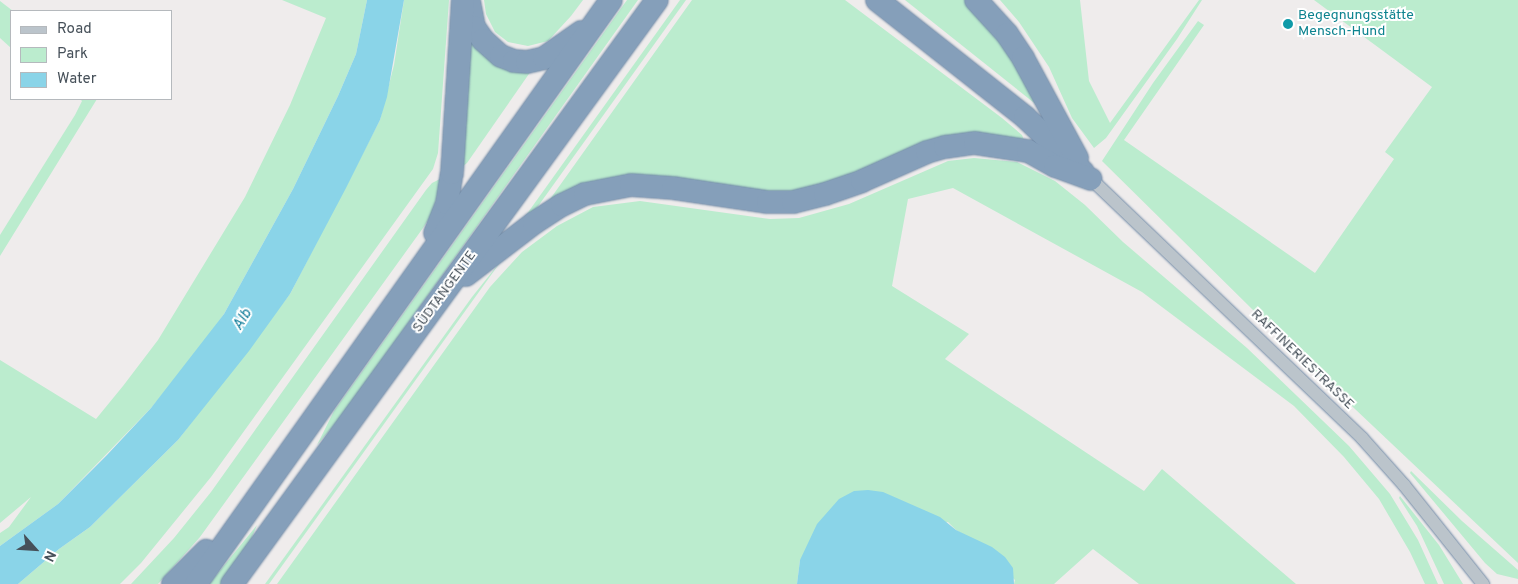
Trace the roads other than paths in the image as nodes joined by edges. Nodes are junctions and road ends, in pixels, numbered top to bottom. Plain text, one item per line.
1 (463, 0) edge
2 (468, 0) edge
3 (611, 0) edge
4 (657, 0) edge
5 (877, 0) edge
6 (976, 0) edge
7 (596, 21) junction
8 (1088, 176) junction
9 (418, 273) junction
10 (445, 291) junction
11 (252, 504) junction
12 (173, 584) edge
13 (196, 584) edge
14 (232, 584) edge
15 (1483, 584) edge

1 - 9 highway
2 - 7 highway
3 - 7 highway
4 - 10 highway, SÜDTANGENTE
5 - 8 highway
6 - 8 highway
7 - 9 highway
8 - 10 highway
8 - 15 street, RAFFINERIESTRASSE
9 - 11 highway
10 - 14 highway, SÜDTANGENTE
11 - 12 highway
11 - 13 highway

